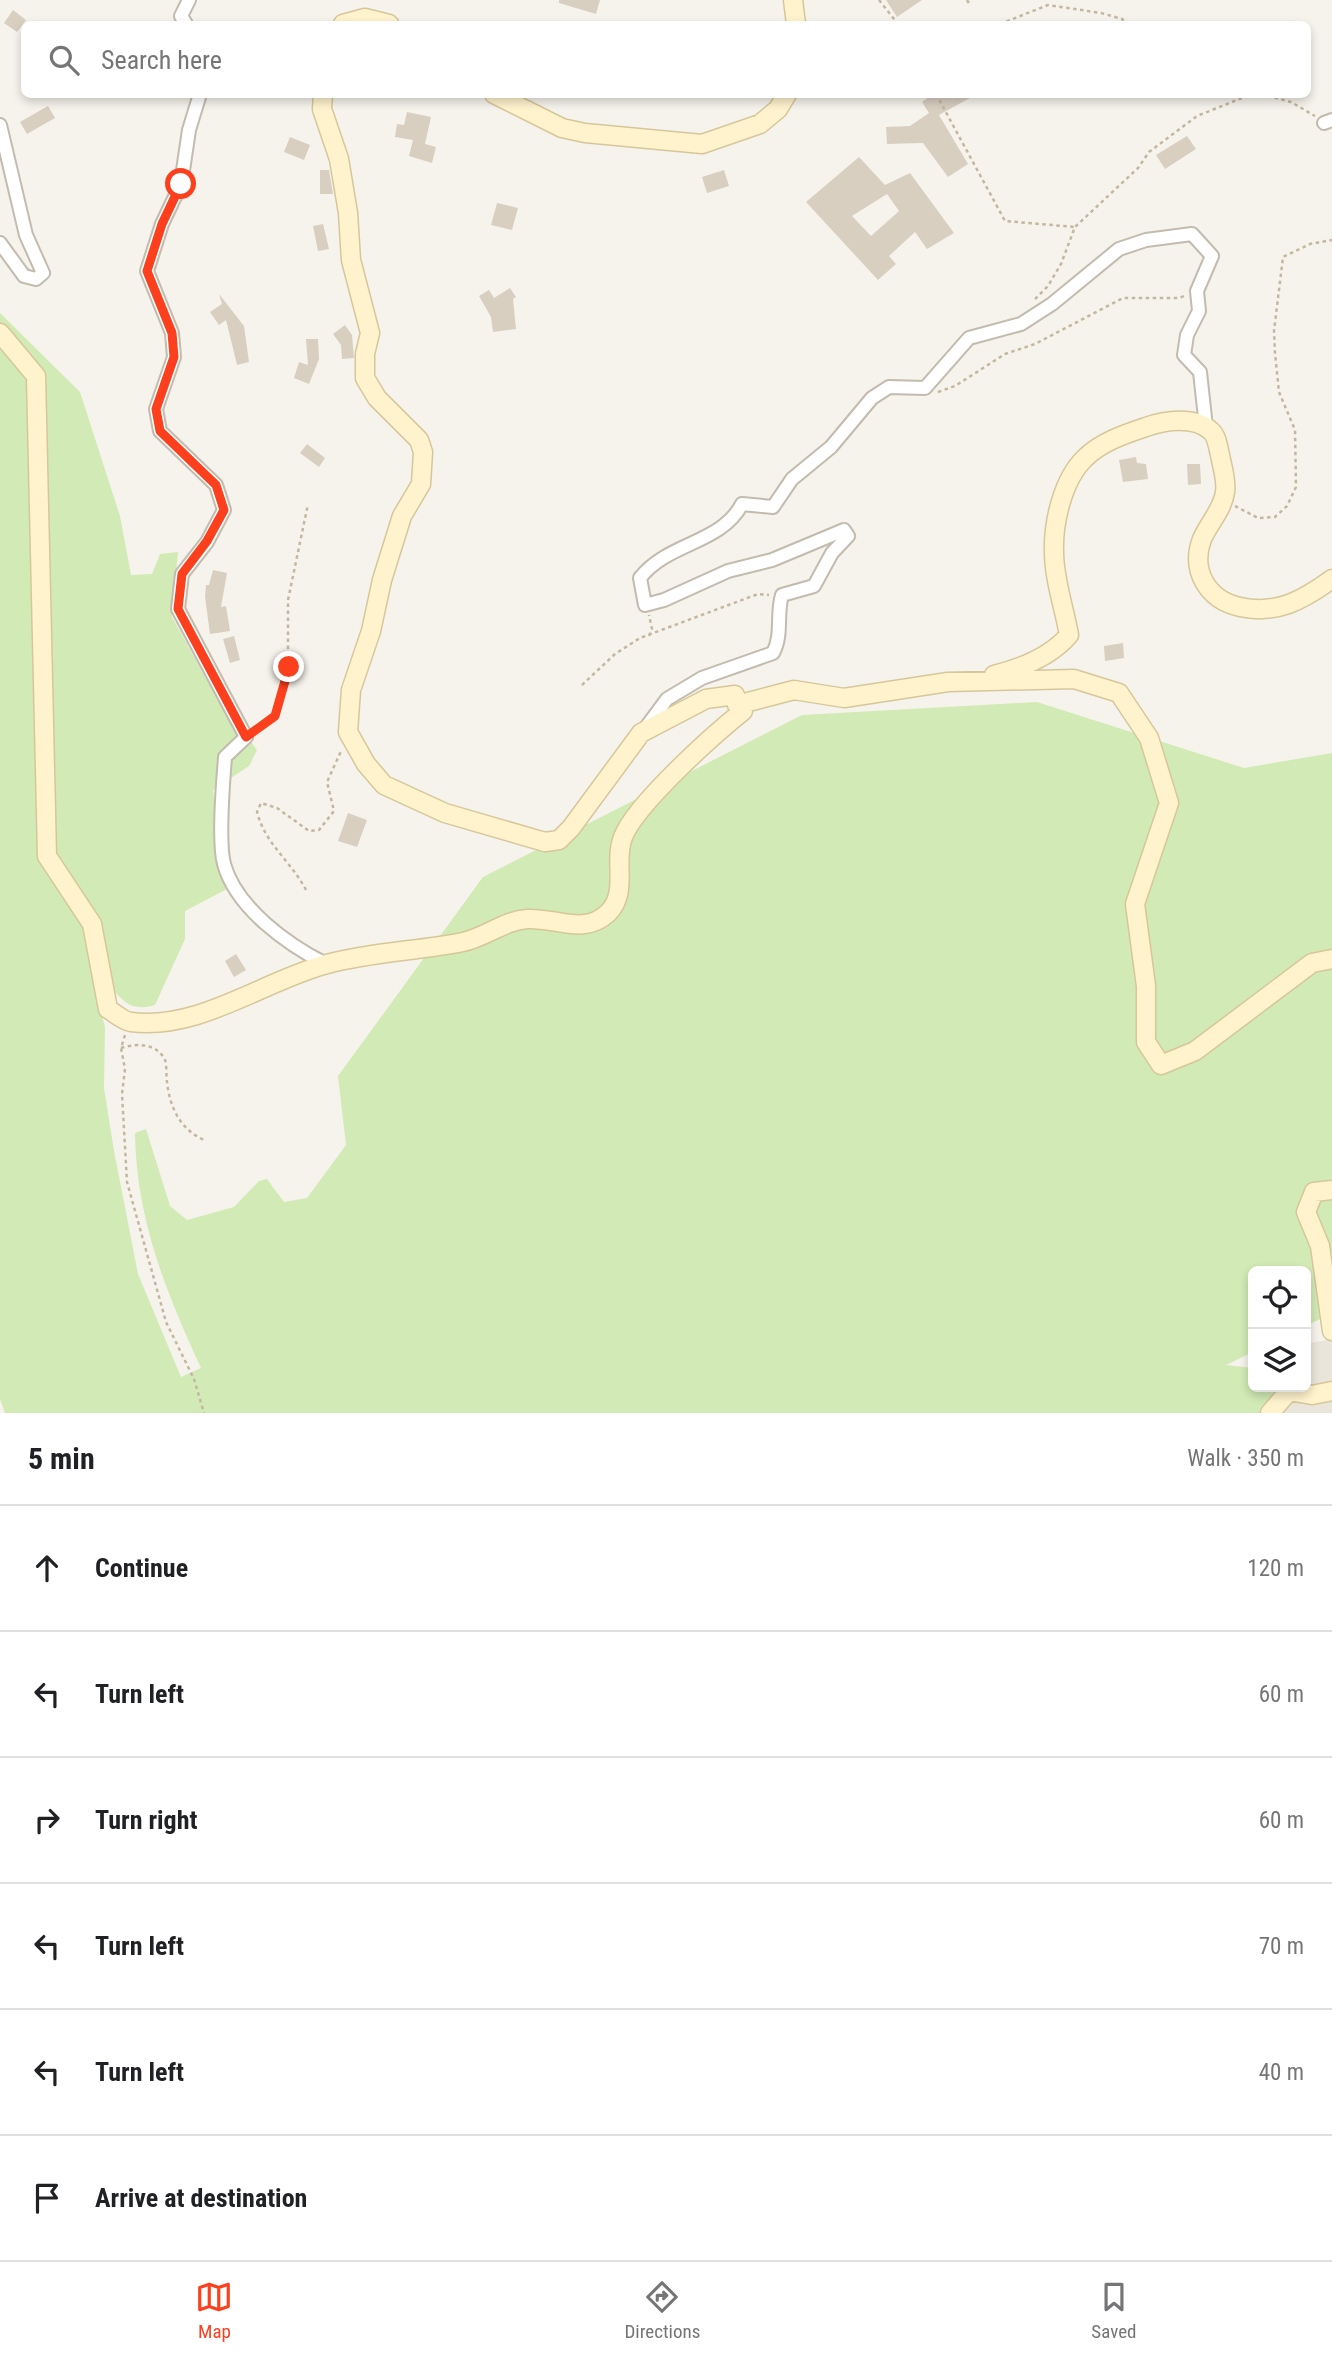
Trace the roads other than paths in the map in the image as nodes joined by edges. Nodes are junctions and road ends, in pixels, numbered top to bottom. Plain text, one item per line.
1 (189, 0) edge
2 (793, 0) edge
3 (184, 21) edge
4 (354, 21) edge
5 (376, 21) edge
6 (796, 21) edge
7 (199, 98) edge
8 (323, 98) edge
9 (502, 98) edge
10 (785, 98) edge
11 (0, 125) edge
12 (0, 243) edge
13 (0, 333) edge
14 (1206, 427) junction
15 (1332, 579) edge
16 (960, 682) junction
17 (737, 705) junction
18 (641, 733) junction
19 (1332, 959) edge
20 (326, 964) junction
21 (1332, 1190) edge
22 (1332, 1331) edge
23 (1332, 1391) edge
24 (1270, 1413) edge

1 - 3 street
2 - 6 main road
4 - 5 main road
7 - 20 street
8 - 18 main road
9 - 10 main road
11 - 12 street
13 - 20 main road
14 - 15 main road
14 - 16 main road
14 - 18 street
16 - 17 main road
16 - 19 main road
17 - 18 main road
17 - 20 main road
21 - 22 main road
23 - 24 main road

